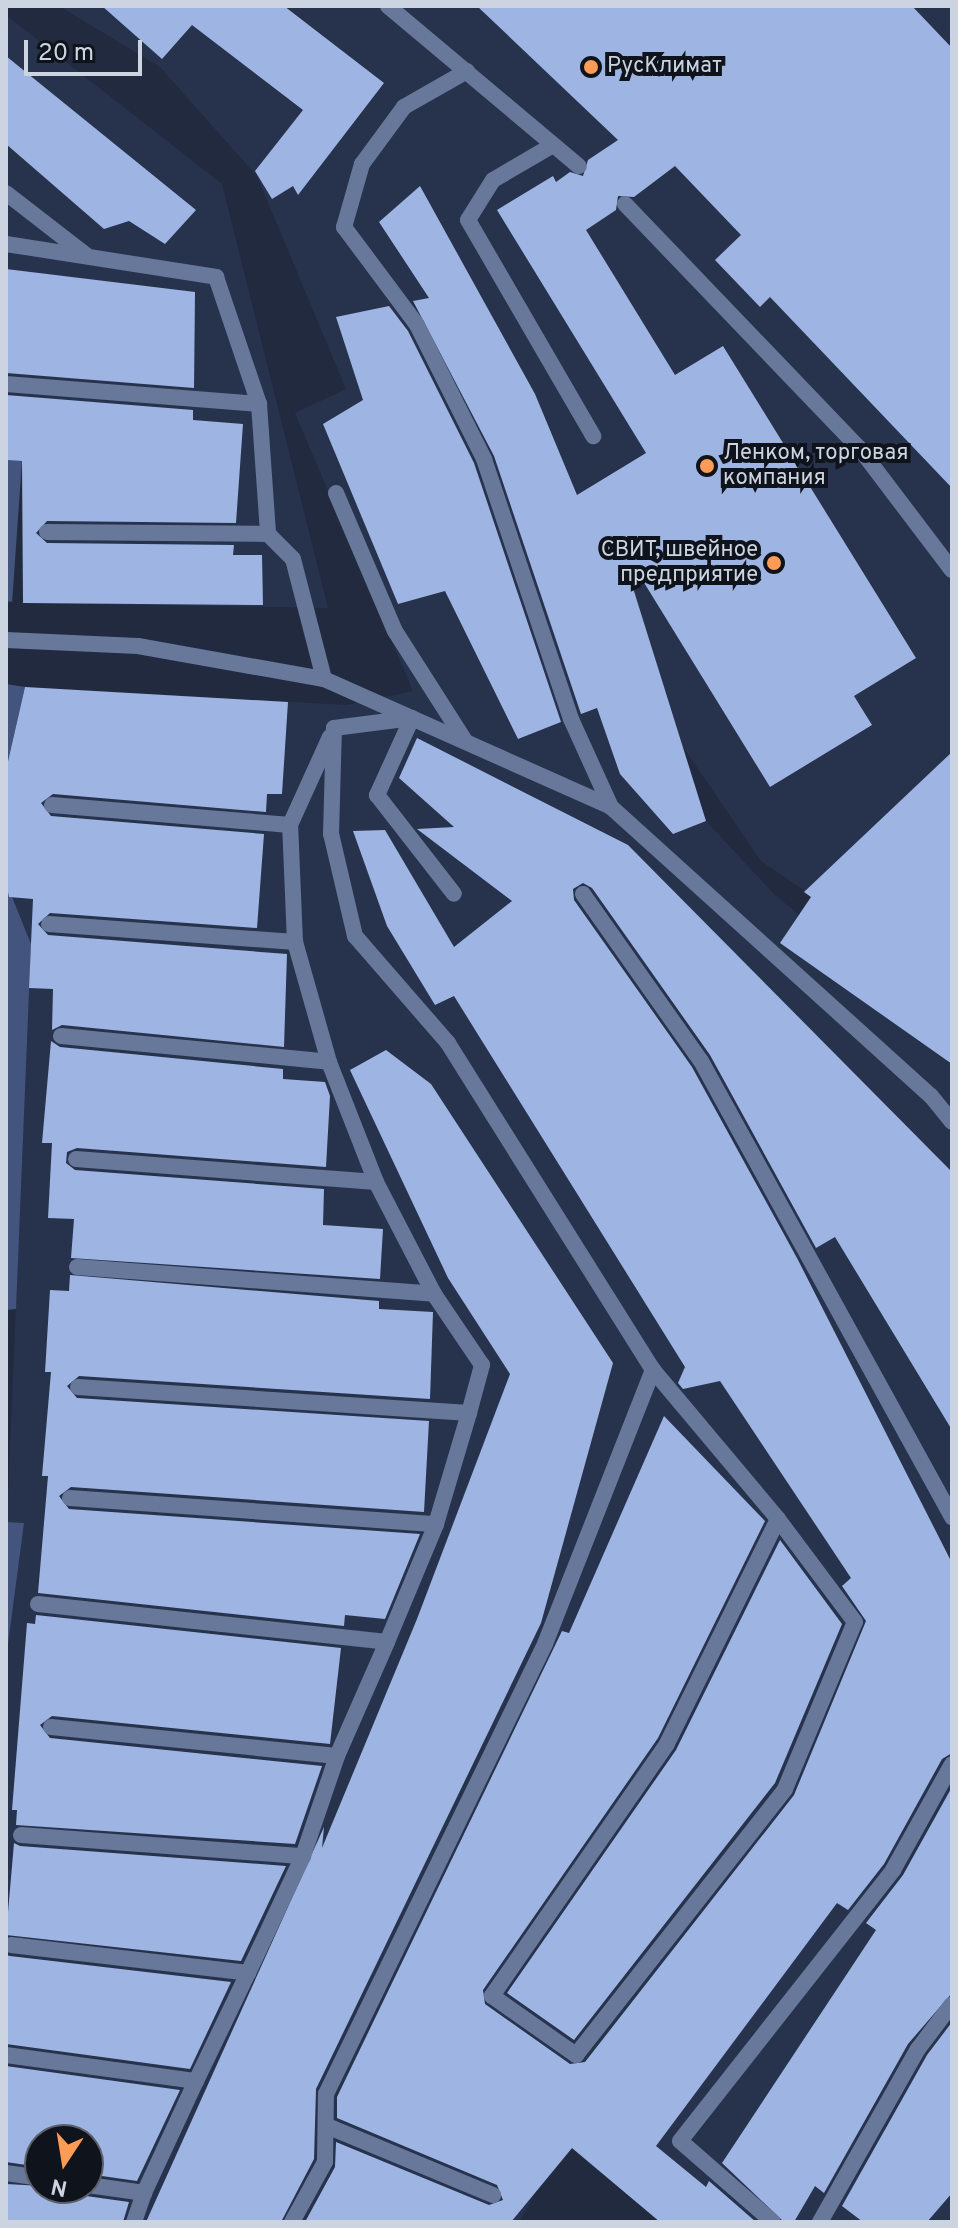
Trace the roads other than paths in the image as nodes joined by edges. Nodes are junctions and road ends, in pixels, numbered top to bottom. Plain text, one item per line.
1 (388, 6) edge
2 (467, 71) junction
3 (553, 145) junction
4 (579, 166) dead end
5 (6, 193) edge
6 (625, 204) dead end
7 (6, 244) edge
8 (87, 256) junction
9 (6, 384) edge
10 (259, 404) junction
11 (593, 436) dead end
12 (336, 493) dead end
13 (47, 532) dead end
14 (268, 534) junction
15 (952, 570) edge
16 (6, 640) edge
17 (324, 679) junction
18 (412, 718) junction
19 (334, 728) junction
20 (466, 742) junction
21 (52, 805) dead end
22 (611, 807) junction
23 (290, 825) junction
24 (454, 894) dead end
25 (583, 894) dead end
26 (49, 924) dead end
27 (295, 942) junction
28 (61, 1036) dead end
29 (329, 1062) junction
30 (952, 1122) edge
31 (76, 1159) dead end
32 (376, 1182) junction
33 (77, 1267) dead end
34 (434, 1294) junction
35 (653, 1370) junction
36 (78, 1387) dead end
37 (469, 1413) junction
38 (70, 1498) dead end
39 (952, 1517) edge
40 (778, 1519) junction
41 (436, 1524) junction
42 (38, 1604) dead end
43 (387, 1642) junction
44 (51, 1727) dead end
45 (337, 1756) junction
46 (952, 1764) edge
47 (21, 1835) dead end
48 (303, 1856) junction
49 (11, 1945) dead end
50 (248, 1973) junction
51 (952, 2004) edge
52 (6, 2055) edge
53 (196, 2081) junction
54 (327, 2126) junction
55 (104, 2187) edge
56 (144, 2193) junction
57 (493, 2195) dead end
58 (134, 2222) edge
59 (292, 2222) edge
60 (773, 2222) edge
61 (820, 2222) edge

1 - 2 lane
2 - 3 lane
2 - 22 lane
3 - 4 lane
3 - 11 lane
5 - 8 lane
6 - 15 lane
7 - 8 lane
8 - 10 lane
9 - 10 lane
10 - 14 lane
12 - 20 lane
13 - 14 lane
14 - 17 lane
16 - 17 lane
17 - 18 lane
18 - 19 lane
18 - 20 lane
18 - 24 lane
19 - 23 lane
19 - 35 lane
20 - 22 lane
21 - 23 lane
22 - 30 lane
23 - 27 lane
25 - 39 lane
26 - 27 lane
27 - 29 lane
28 - 29 lane
29 - 32 lane
31 - 32 lane
32 - 34 lane
33 - 34 lane
34 - 37 lane
35 - 40 lane
35 - 54 lane
36 - 37 lane
37 - 41 lane
38 - 41 lane
40 - 40 lane
41 - 43 lane
42 - 43 lane
43 - 45 lane
44 - 45 lane
45 - 48 lane
46 - 60 lane
47 - 48 lane
48 - 50 lane
49 - 50 lane
50 - 53 lane
51 - 61 lane
52 - 53 lane
53 - 56 lane
54 - 57 lane
54 - 59 lane
55 - 56 lane
56 - 58 lane

